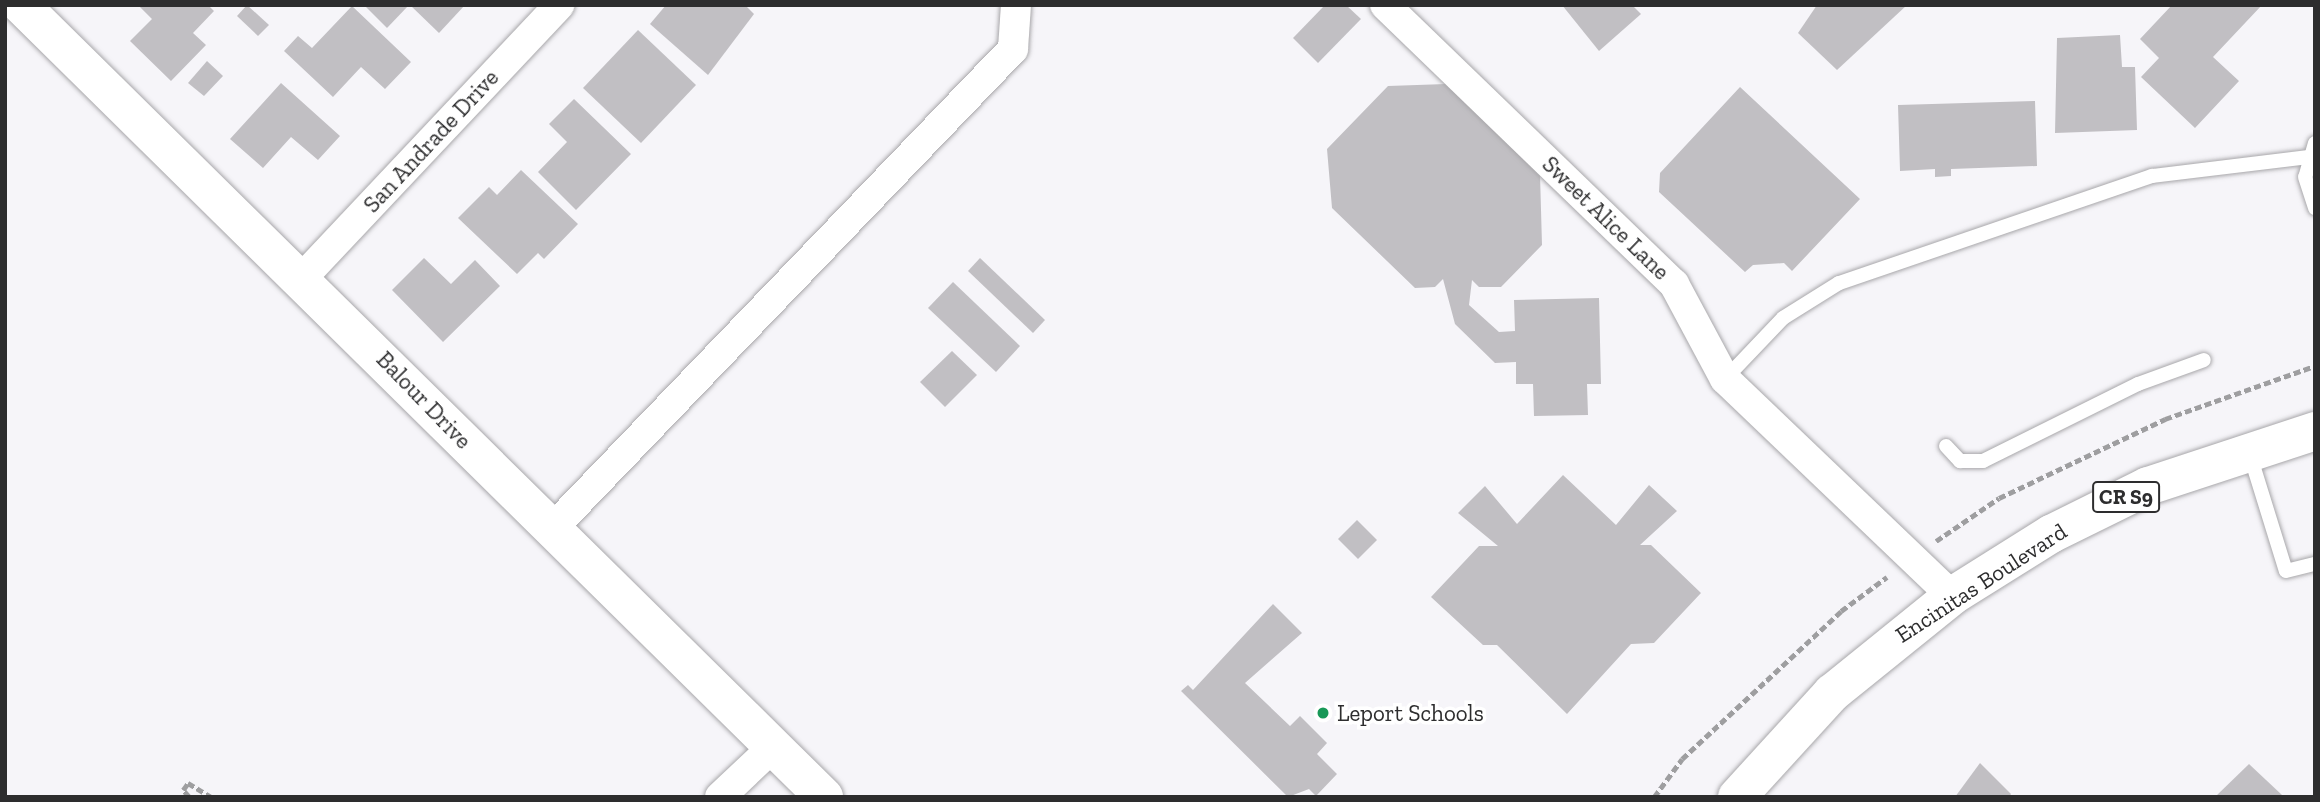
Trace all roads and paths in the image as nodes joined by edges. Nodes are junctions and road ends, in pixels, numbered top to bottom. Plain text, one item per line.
1 (559, 5) edge
2 (1016, 5) edge
3 (23, 6) edge
4 (1391, 7) edge
5 (2315, 143) edge
6 (2308, 157) junction
7 (2315, 208) edge
8 (303, 277) junction
9 (2204, 360) dead end
10 (1725, 379) junction
11 (2315, 431) edge
12 (1946, 446) dead end
13 (2249, 450) junction
14 (551, 530) junction
15 (2315, 564) edge
16 (1952, 596) junction
17 (774, 746) junction
18 (189, 797) edge
19 (211, 797) edge
20 (720, 797) edge
21 (824, 797) edge
22 (1738, 797) edge

1 - 8 street, San Andrade Drive
2 - 14 street
3 - 8 street, Balour Drive
4 - 10 street, Sweet Alice Lane
5 - 6 lane
6 - 7 lane
6 - 10 lane
8 - 14 street, Balour Drive
9 - 12 lane
10 - 16 street, Sweet Alice Lane
11 - 13 street, Encinitas Boulevard / CR S9
13 - 15 lane
13 - 16 street, Encinitas Boulevard / CR S9
14 - 17 street, Balour Drive
16 - 22 street, Encinitas Boulevard / CR S9
17 - 20 street
17 - 21 street, Balour Drive
18 - 19 path

